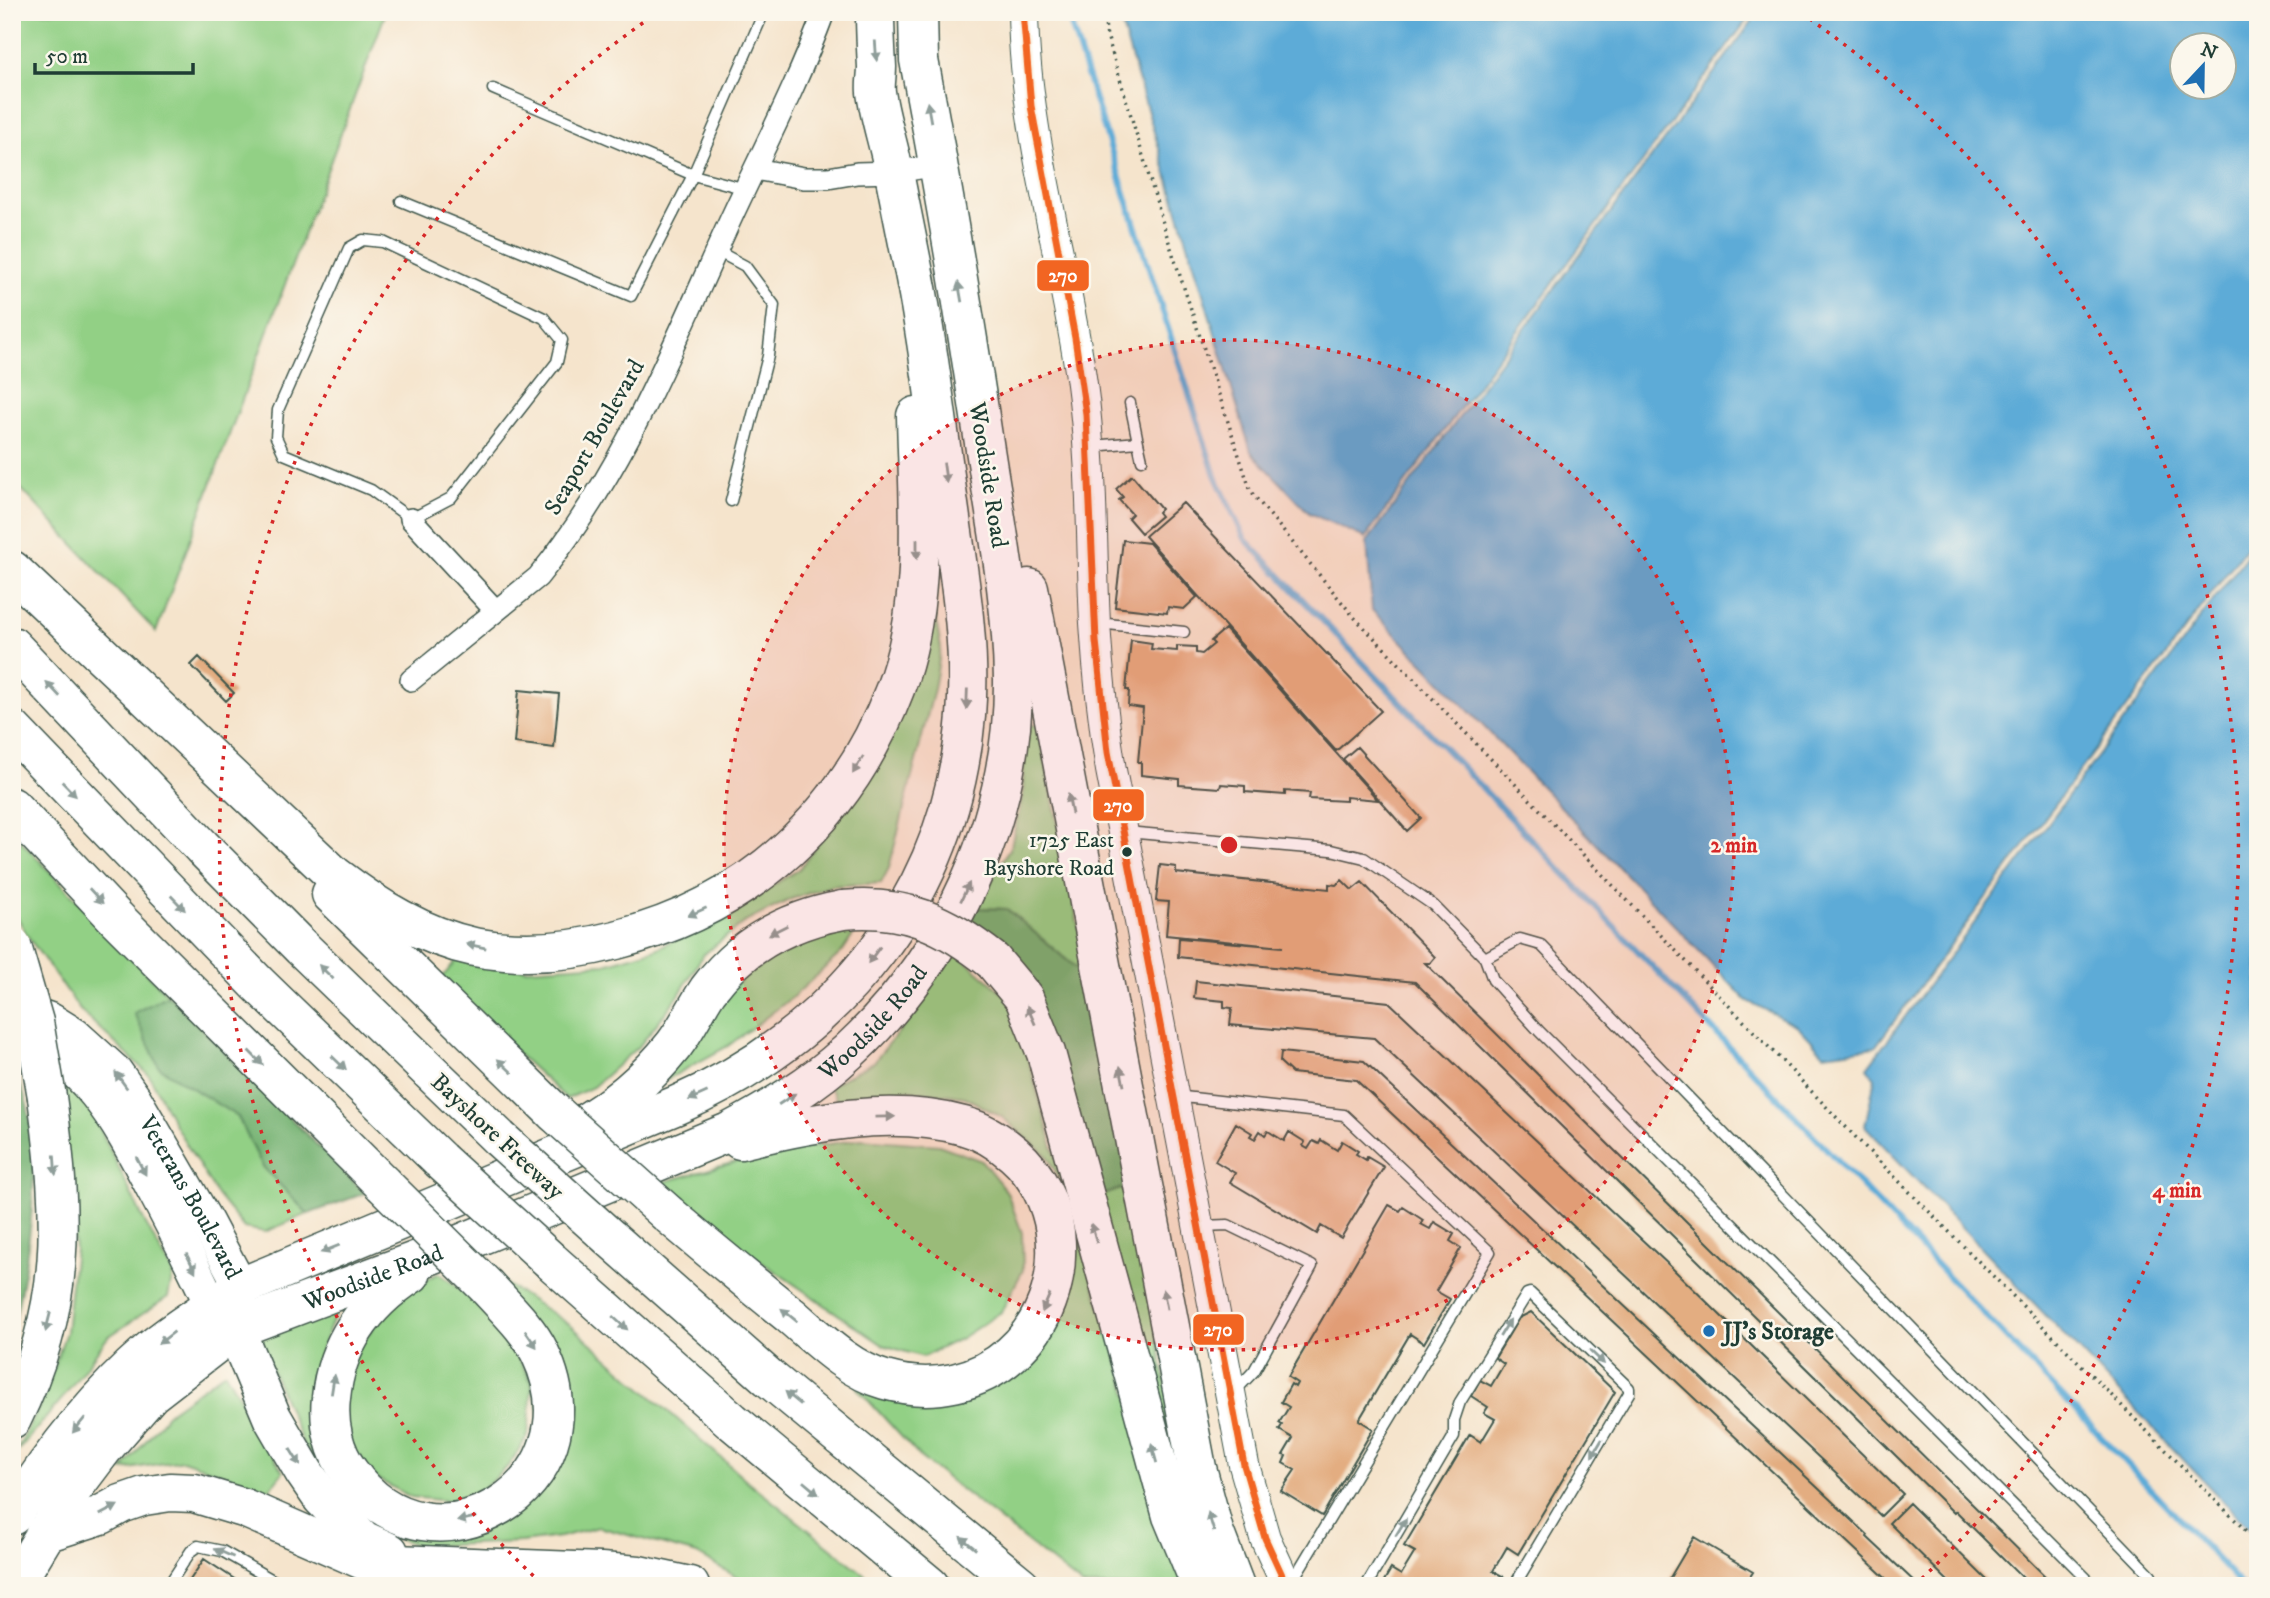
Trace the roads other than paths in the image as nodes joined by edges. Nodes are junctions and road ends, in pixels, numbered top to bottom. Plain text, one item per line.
1 (764, 12) edge
2 (824, 12) edge
3 (875, 12) edge
4 (918, 12) edge
5 (1023, 12) edge
6 (493, 89) dead end
7 (939, 165) junction
8 (755, 169) junction
9 (894, 172) junction
10 (693, 175) junction
11 (746, 190) junction
12 (401, 201) dead end
13 (907, 236) junction
14 (717, 251) junction
15 (971, 359) junction
16 (1130, 403) dead end
17 (1138, 442) junction
18 (1089, 446) junction
19 (1142, 460) dead end
20 (731, 501) dead end
21 (411, 519) junction
22 (12, 570) edge
23 (495, 610) junction
24 (1095, 622) junction
25 (1184, 632) dead end
26 (12, 646) edge
27 (411, 680) dead end
28 (19, 736) edge
29 (12, 807) edge
30 (255, 808) junction
31 (1122, 832) junction
32 (12, 946) edge
33 (1485, 958) junction
34 (12, 1006) edge
35 (12, 1034) edge
36 (1173, 1096) junction
37 (638, 1171) junction
38 (393, 1223) junction
39 (1198, 1226) junction
40 (460, 1244) junction
41 (229, 1307) junction
42 (1230, 1396) junction
43 (12, 1419) edge
44 (29, 1525) edge
45 (421, 1567) junction
46 (14, 1586) edge
47 (168, 1586) edge
48 (283, 1586) edge
49 (690, 1586) edge
50 (930, 1586) edge
51 (1021, 1586) edge
52 (1202, 1586) edge
53 (1235, 1586) edge
54 (1289, 1586) edge
55 (1366, 1586) edge
56 (1514, 1586) edge
57 (2094, 1586) edge
58 (2154, 1586) edge

1 - 10 lane
2 - 8 street, Seaport Boulevard
3 -> 9 highway, Woodside Road
7 -> 4 highway, Woodside Road
5 - 18 street
6 - 10 lane
7 - 9 street
15 -> 7 highway, Woodside Road
8 - 9 street
8 - 11 street, Seaport Boulevard
9 - 13 highway, Woodside Road
10 - 11 lane
10 - 12 lane
11 - 14 street, Seaport Boulevard
13 -> 30 highway
13 -> 38 highway, Woodside Road
14 - 20 lane
14 - 23 street, Seaport Boulevard
37 -> 15 highway, Woodside Road
53 -> 15 highway
16 - 17 lane
17 - 18 lane
17 - 19 lane
18 - 24 street
21 - 21 lane
21 - 23 street
22 - 30 highway
23 - 27 street, Seaport Boulevard
24 - 25 lane
24 - 31 street
51 -> 26 highway, Bayshore Freeway, bridge
28 -> 50 highway, bridge
29 -> 40 highway, bridge
37 -> 30 highway, bridge
31 - 33 lane
31 - 36 street
32 -> 43 highway, bridge
33 - 57 lane
33 - 58 lane
41 -> 34 main road, Veterans Boulevard
35 -> 41 main road, Veterans Boulevard
36 - 39 street
36 - 54 lane
37 - 40 highway, Woodside Road
38 -> 41 highway, Woodside Road
52 -> 38 highway, bridge
39 - 42 street
39 - 42 lane
40 - 41 highway, Woodside Road
41 - 44 highway, Woodside Road
41 -> 45 highway
42 - 54 street
44 -> 45 highway
44 - 46 highway, Woodside Road
45 - 49 highway
48 -> 47 lane
55 -> 56 lane

